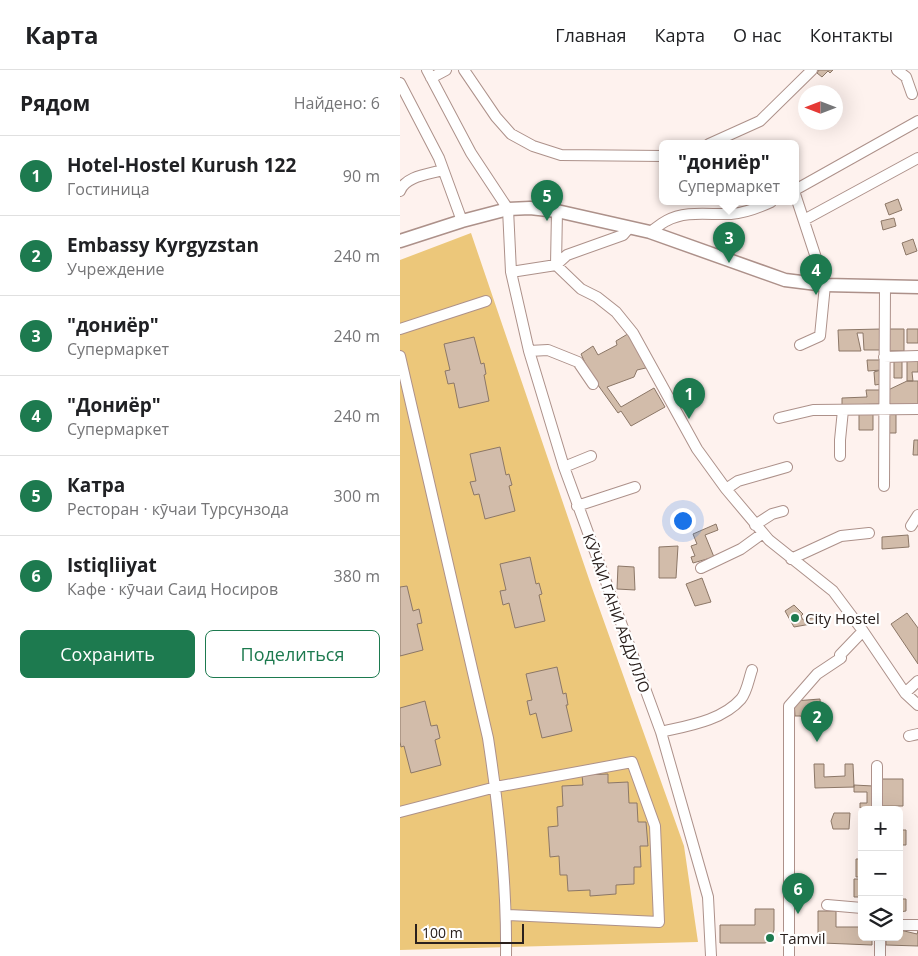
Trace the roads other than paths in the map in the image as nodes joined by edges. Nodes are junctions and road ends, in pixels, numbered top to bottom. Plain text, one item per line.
1 (446, 70) edge
2 (464, 70) edge
3 (812, 70) edge
4 (897, 70) edge
5 (429, 74) edge
6 (400, 83) edge
7 (912, 94) dead end
8 (918, 121) edge
9 (718, 140) edge
10 (659, 156) edge
11 (918, 158) edge
12 (443, 170) junction
13 (799, 190) edge
14 (400, 191) edge
15 (799, 204) edge
16 (764, 205) edge
17 (508, 209) junction
18 (558, 211) junction
19 (804, 220) junction
20 (462, 221) junction
21 (630, 228) junction
22 (650, 232) junction
23 (400, 241) edge
24 (556, 265) junction
25 (511, 272) junction
26 (825, 286) junction
27 (884, 286) junction
28 (918, 287) edge
29 (486, 301) dead end
30 (400, 329) edge
31 (800, 345) dead end
32 (529, 351) junction
33 (400, 356) edge
34 (918, 356) edge
35 (884, 357) junction
36 (593, 384) dead end
37 (918, 408) edge
38 (884, 409) junction
39 (843, 410) junction
40 (779, 418) dead end
41 (591, 456) dead end
42 (840, 456) dead end
43 (564, 467) junction
44 (787, 467) dead end
45 (884, 486) dead end
46 (635, 487) dead end
47 (726, 489) junction
48 (577, 506) junction
49 (783, 511) dead end
50 (918, 515) edge
51 (756, 524) junction
52 (911, 526) dead end
53 (763, 533) junction
54 (869, 533) dead end
55 (791, 559) junction
56 (701, 568) dead end
57 (863, 631) junction
58 (752, 670) dead end
59 (918, 681) edge
60 (905, 693) junction
61 (918, 706) edge
62 (660, 732) junction
63 (877, 766) dead end
64 (496, 787) junction
65 (877, 806) edge
66 (400, 812) edge
67 (827, 905) dead end
68 (858, 908) edge
69 (506, 915) junction
70 (903, 925) edge
71 (918, 925) edge
72 (880, 941) edge
73 (506, 956) edge
74 (711, 956) edge
75 (789, 956) edge
76 (880, 956) edge

1 - 5 street
2 - 10 street
3 - 9 street
4 - 7 street
5 - 17 street
6 - 12 street
8 - 13 street
11 - 19 street
12 - 14 street
12 - 20 street
15 - 19 street
16 - 22 street
17 - 18 main road
17 - 20 main road
17 - 25 street, КӮЧАИ ГАНИ АБДУЛЛО
18 - 21 main road
18 - 24 street
19 - 26 street
20 - 23 main road
21 - 22 main road
21 - 24 street
22 - 26 main road
24 - 25 street
24 - 47 street
25 - 32 street, КӮЧАИ ГАНИ АБДУЛЛО
26 - 27 main road
26 - 31 street
27 - 28 main road
27 - 35 street
29 - 30 street
32 - 36 street
32 - 43 street, КӮЧАИ ГАНИ АБДУЛЛО
33 - 64 street
34 - 35 street
35 - 38 street
37 - 38 street
38 - 39 street
38 - 45 street
39 - 40 street
39 - 42 street
41 - 43 street
43 - 48 street, КӮЧАИ ГАНИ АБДУЛЛО
44 - 47 street
46 - 48 street
47 - 51 street
48 - 62 street, КӮЧАИ ГАНИ АБДУЛЛО
49 - 51 street
50 - 52 street
51 - 53 street
53 - 55 street
53 - 56 street
54 - 55 street
55 - 57 street
57 - 60 street
57 - 75 street
58 - 62 street
59 - 60 street
60 - 61 street
62 - 74 street, КӮЧАИ ГАНИ АБДУЛЛО
63 - 65 street
64 - 66 street
64 - 69 street
64 - 69 street
67 - 68 street
69 - 73 street
70 - 71 street
72 - 76 street

